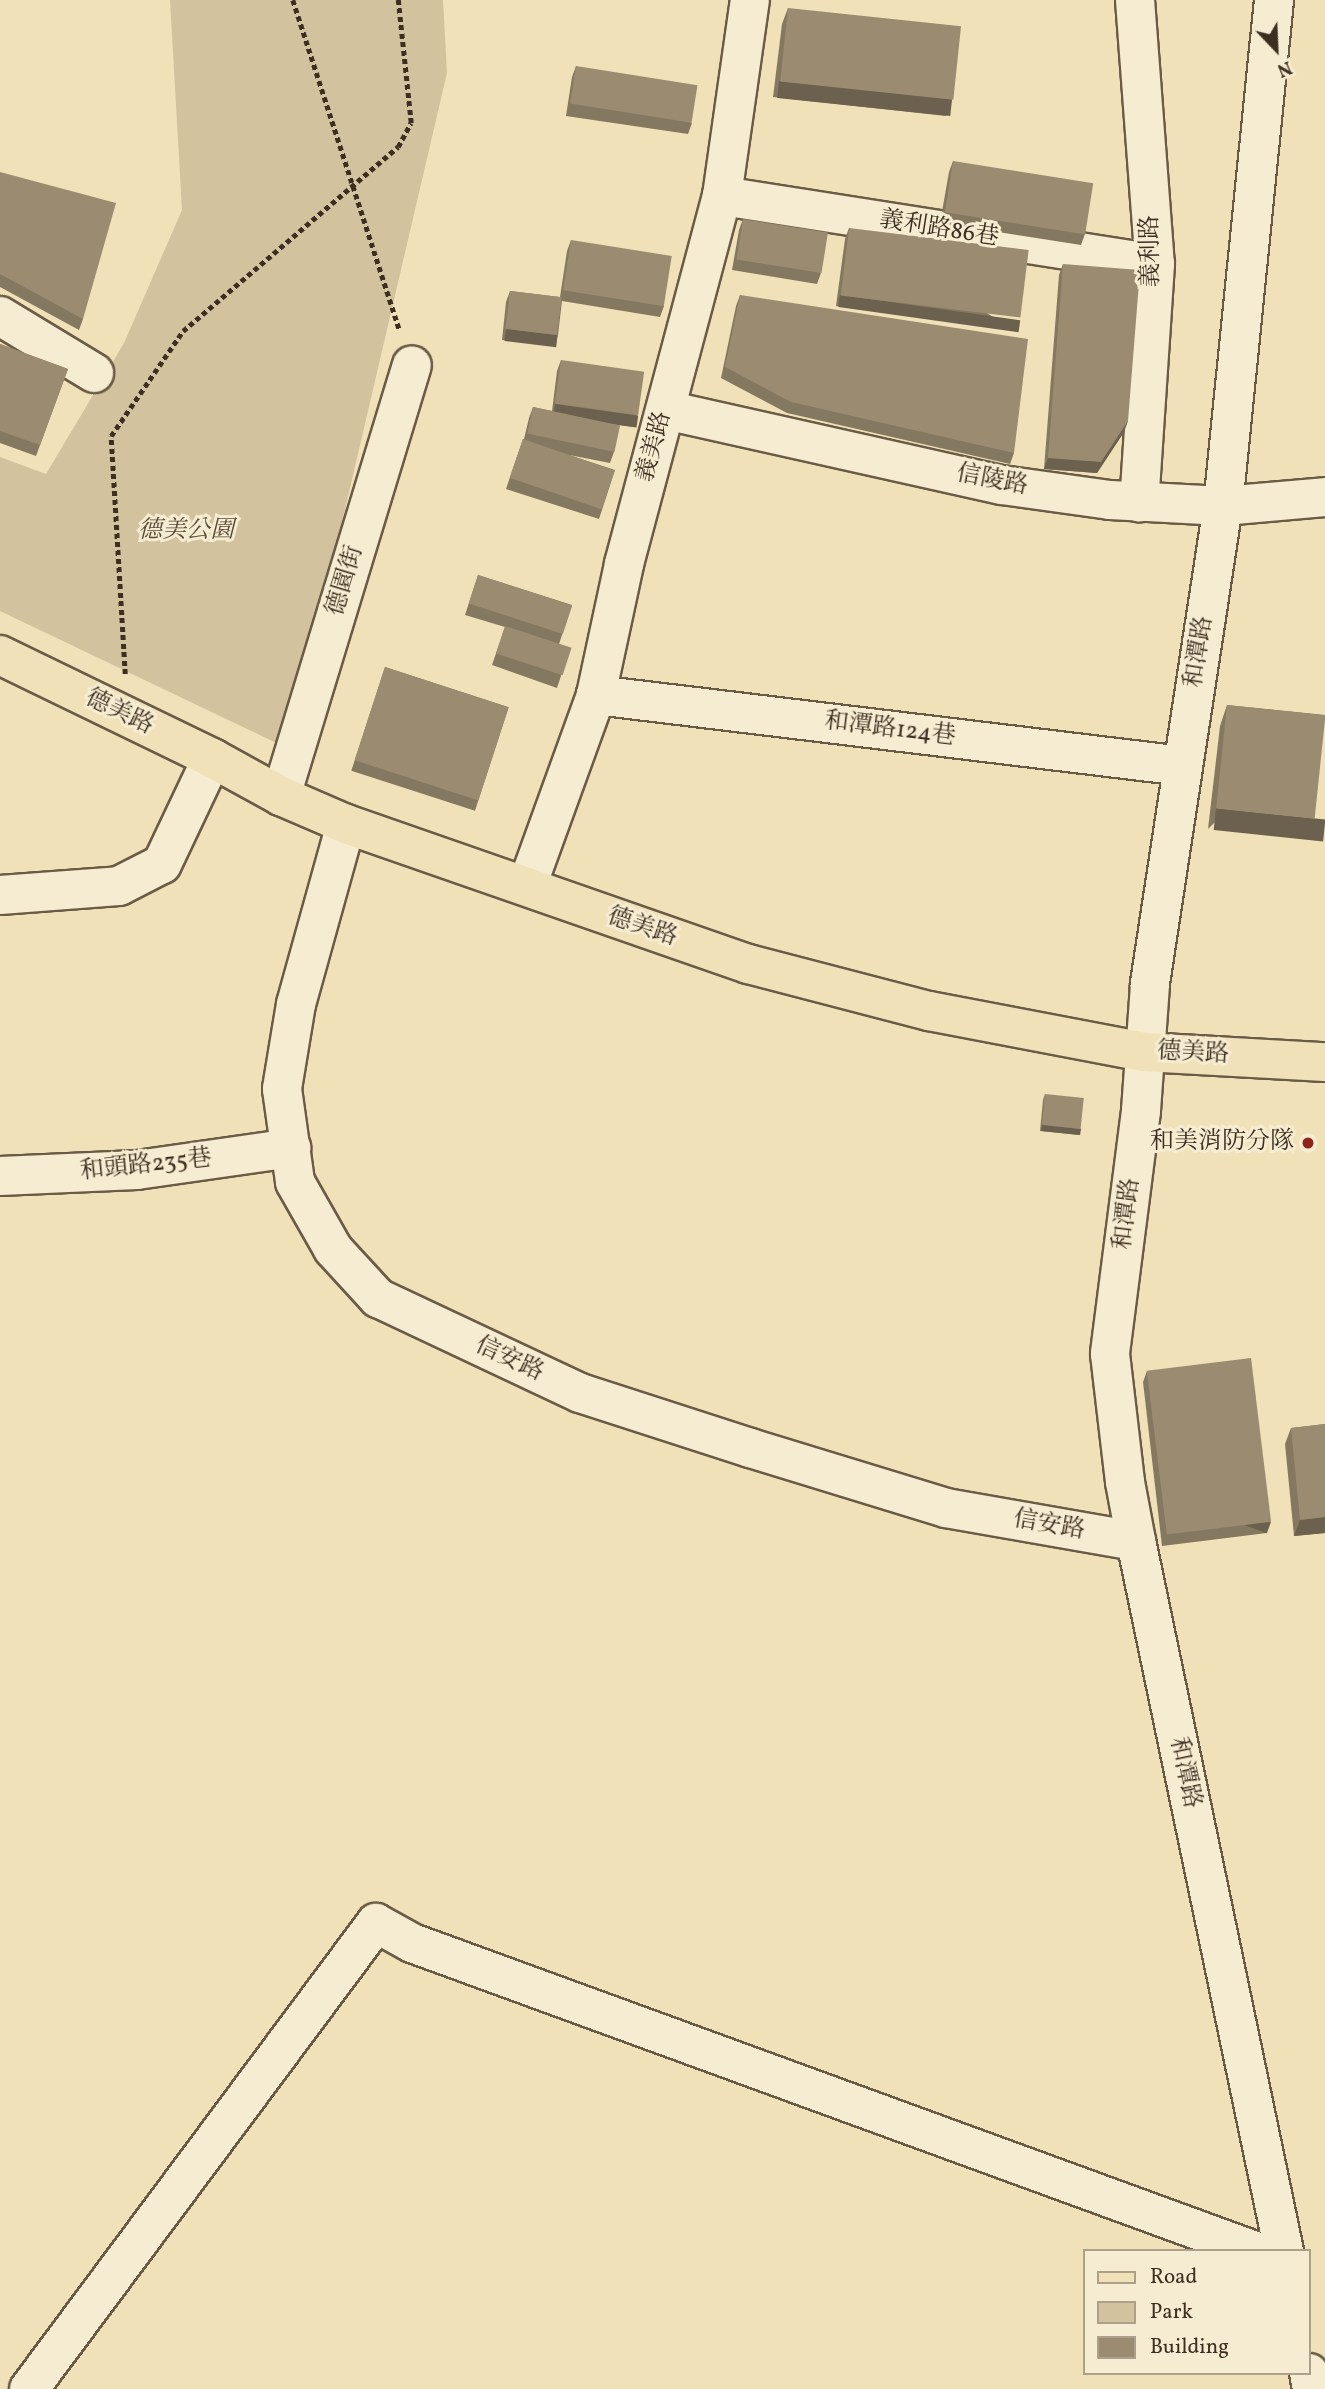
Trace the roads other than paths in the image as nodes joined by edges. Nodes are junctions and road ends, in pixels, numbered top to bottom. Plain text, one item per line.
1 (750, 0) edge
2 (1135, 0) edge
3 (1274, 0) edge
4 (723, 196) junction
5 (1155, 264) junction
6 (0, 316) edge
7 (412, 365) road end
8 (94, 373) dead end
9 (666, 410) junction
10 (1325, 497) edge
11 (1139, 502) junction
12 (1223, 506) junction
13 (0, 655) edge
14 (596, 695) junction
15 (212, 758) junction
16 (1183, 766) junction
17 (281, 796) junction
18 (346, 824) junction
19 (527, 886) junction
20 (0, 895) edge
21 (1144, 1052) junction
22 (1325, 1062) edge
23 (290, 1148) junction
24 (0, 1176) edge
25 (1136, 1541) junction
26 (1250, 2249) edge
27 (1284, 2249) edge
28 (29, 2389) edge

1 - 4 street, 義美路
2 - 5 street, 義利路
3 - 12 street, 和潭路
4 - 5 street, 義利路86巷
4 - 9 street, 義美路
5 - 11 street, 義利路
6 - 8 street
7 - 17 street, 德園街
9 - 11 street, 信陵路
9 - 14 street, 義美路
10 - 12 street, 信陵路
11 - 12 street, 信陵路
12 - 16 street, 和潭路
13 - 15 main road, 德美路
14 - 16 street, 和潭路124巷
14 - 19 street, 義美路
15 - 17 main road, 德美路
15 - 20 street
16 - 21 street, 和潭路
17 - 18 main road, 德美路
18 - 19 main road, 德美路
18 - 23 street, 信安路
19 - 21 main road, 德美路
21 - 22 main road, 德美路
21 - 25 street, 和潭路
23 - 24 street, 和頭路235巷
23 - 25 street, 信安路
25 - 27 street, 和潭路
26 - 28 street

